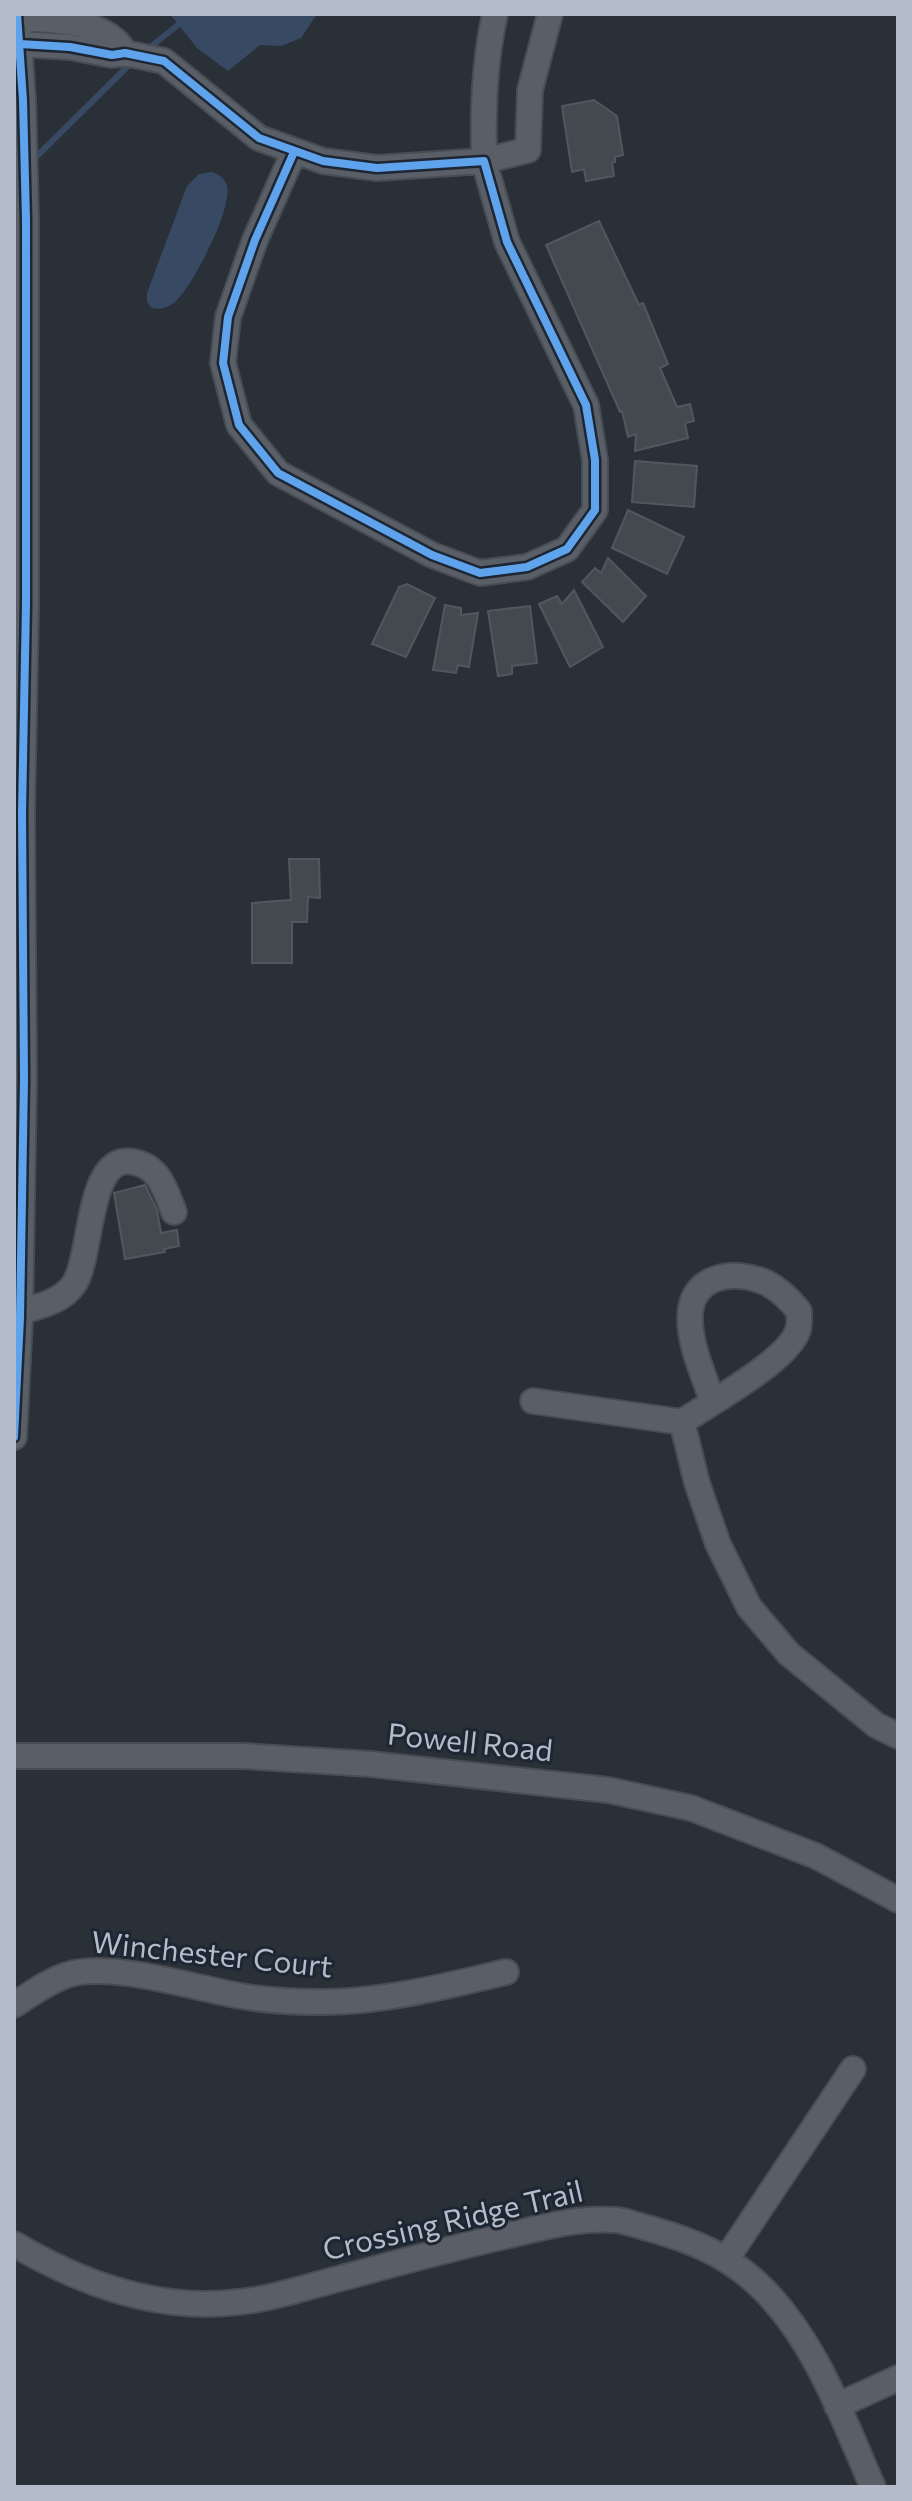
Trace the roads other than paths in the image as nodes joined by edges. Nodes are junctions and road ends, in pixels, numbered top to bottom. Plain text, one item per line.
1 (495, 14) edge
2 (550, 14) edge
3 (17, 16) edge
4 (20, 44) junction
5 (125, 53) junction
6 (294, 152) junction
7 (484, 161) junction
8 (174, 1212) dead end
9 (20, 1312) junction
10 (533, 1401) dead end
11 (713, 1402) junction
12 (682, 1422) junction
13 (14, 1437) edge
14 (898, 1736) edge
15 (14, 1756) edge
16 (898, 1900) edge
17 (506, 1972) dead end
18 (14, 2005) edge
19 (853, 2069) dead end
20 (14, 2244) edge
21 (727, 2258) junction
22 (898, 2378) edge
23 (837, 2406) junction
24 (873, 2487) edge

1 - 7 street
2 - 7 street
3 - 4 street
3 - 5 street
4 - 5 street
4 - 9 street
5 - 6 street
6 - 7 street
6 - 7 street
8 - 9 street
9 - 13 street
10 - 12 street
11 - 11 street
11 - 12 street
12 - 14 street
15 - 16 street, Powell Road
17 - 18 street, Winchester Court
19 - 21 street
20 - 21 street, Crossing Ridge Trail
21 - 23 street, Crossing Ridge Trail
22 - 23 street
23 - 24 street, Crossing Ridge Trail

